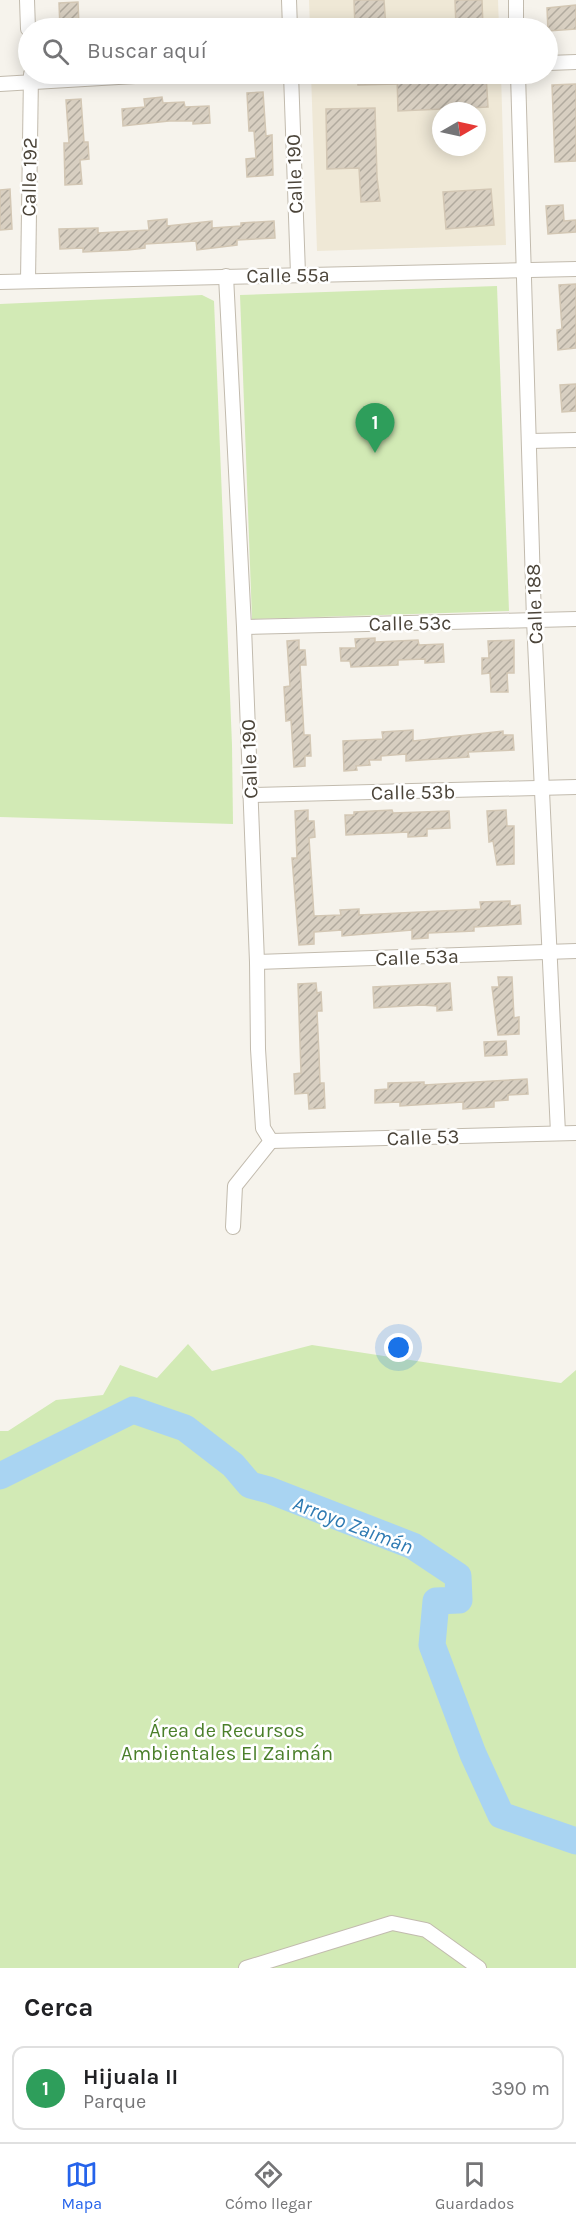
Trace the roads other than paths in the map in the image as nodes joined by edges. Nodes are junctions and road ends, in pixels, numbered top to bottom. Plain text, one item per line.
1 (27, 0) edge
2 (289, 0) edge
3 (516, 0) edge
4 (28, 18) edge
5 (290, 18) edge
6 (516, 18) edge
7 (576, 62) edge
8 (558, 63) edge
9 (18, 81) edge
10 (0, 84) edge
11 (31, 84) edge
12 (291, 84) edge
13 (518, 84) edge
14 (576, 269) edge
15 (525, 271) junction
16 (298, 274) junction
17 (226, 276) junction
18 (28, 281) junction
19 (0, 282) edge
20 (576, 440) edge
21 (530, 441) junction
22 (576, 619) edge
23 (534, 621) junction
24 (244, 627) junction
25 (576, 787) edge
26 (543, 790) junction
27 (250, 795) junction
28 (576, 951) edge
29 (550, 952) junction
30 (257, 962) junction
31 (558, 1133) junction
32 (576, 1133) edge
33 (270, 1142) junction
34 (233, 1227) dead end
35 (246, 1968) edge
36 (479, 1968) edge

1 - 4 street
2 - 5 street
3 - 6 street
7 - 8 street
9 - 10 street
11 - 18 street, Calle 192
12 - 16 street, Calle 190
13 - 15 street, Calle 188
14 - 15 street, Calle 55a
15 - 16 street, Calle 55a
15 - 21 street, Calle 188
16 - 17 street, Calle 55a
17 - 18 street, Calle 55a
17 - 24 street, Calle 190
18 - 19 street, Calle 55a
20 - 21 street
21 - 23 street, Calle 188
22 - 23 street, Calle 53c
23 - 24 street, Calle 53c
23 - 26 street, Calle 188
24 - 27 street, Calle 190
25 - 26 street, Calle 53b
26 - 27 street, Calle 53b
26 - 29 street, Calle 188
27 - 30 street, Calle 190
28 - 29 street, Calle 53a
29 - 30 street, Calle 53a
29 - 31 street, Calle 188
30 - 33 street, Calle 190
31 - 32 street, Calle 53
31 - 33 street, Calle 53
33 - 34 street
35 - 36 street

